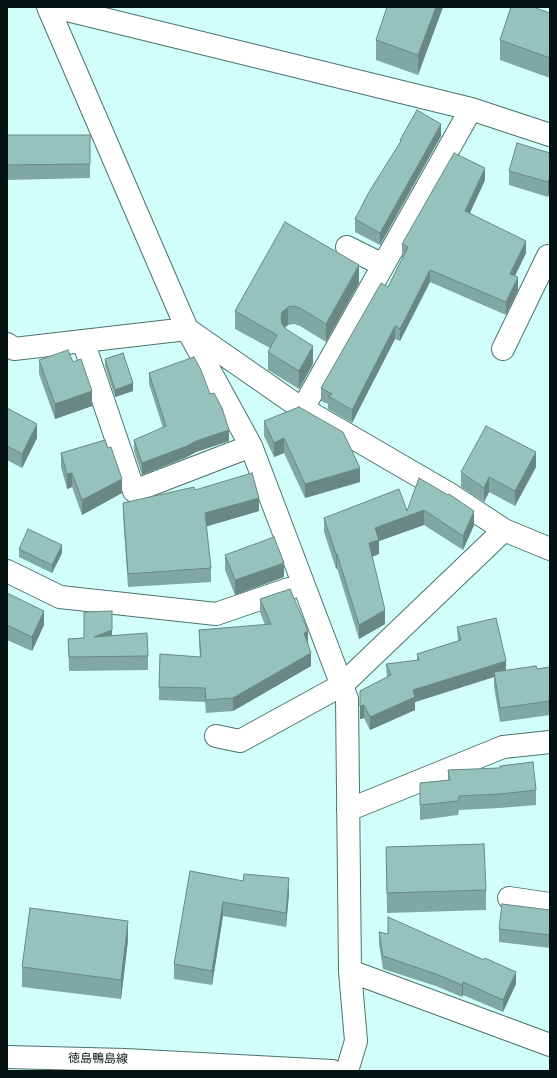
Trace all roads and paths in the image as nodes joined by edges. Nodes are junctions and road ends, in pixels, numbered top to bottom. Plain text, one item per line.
1 (48, 7) edge
2 (55, 7) edge
3 (471, 109) junction
4 (550, 135) edge
5 (347, 247) dead end
6 (550, 257) edge
7 (383, 265) junction
8 (187, 329) junction
9 (83, 341) junction
10 (7, 344) edge
11 (312, 348) edge
12 (504, 349) dead end
13 (330, 360) junction
14 (302, 408) junction
15 (251, 446) junction
16 (504, 530) junction
17 (550, 549) edge
18 (7, 571) edge
19 (303, 585) junction
20 (342, 686) junction
21 (216, 736) dead end
22 (550, 742) edge
23 (348, 810) junction
24 (509, 898) dead end
25 (550, 904) edge
26 (350, 971) junction
27 (550, 1045) edge
28 (7, 1057) edge
29 (332, 1071) edge
30 (347, 1071) edge

1 - 8 street
2 - 3 street
3 - 4 street
3 - 7 street
5 - 7 street
6 - 12 street
7 - 13 street
8 - 9 street
8 - 14 street
8 - 15 street
9 - 10 street
9 - 15 street
11 - 13 street
13 - 14 street
14 - 16 street
15 - 19 street
16 - 17 street
16 - 20 street
18 - 19 street
19 - 20 street
20 - 21 street
20 - 23 street
22 - 23 street
23 - 26 street
24 - 25 street
26 - 27 street
26 - 30 street
28 - 29 street, 徳島鴨島線

